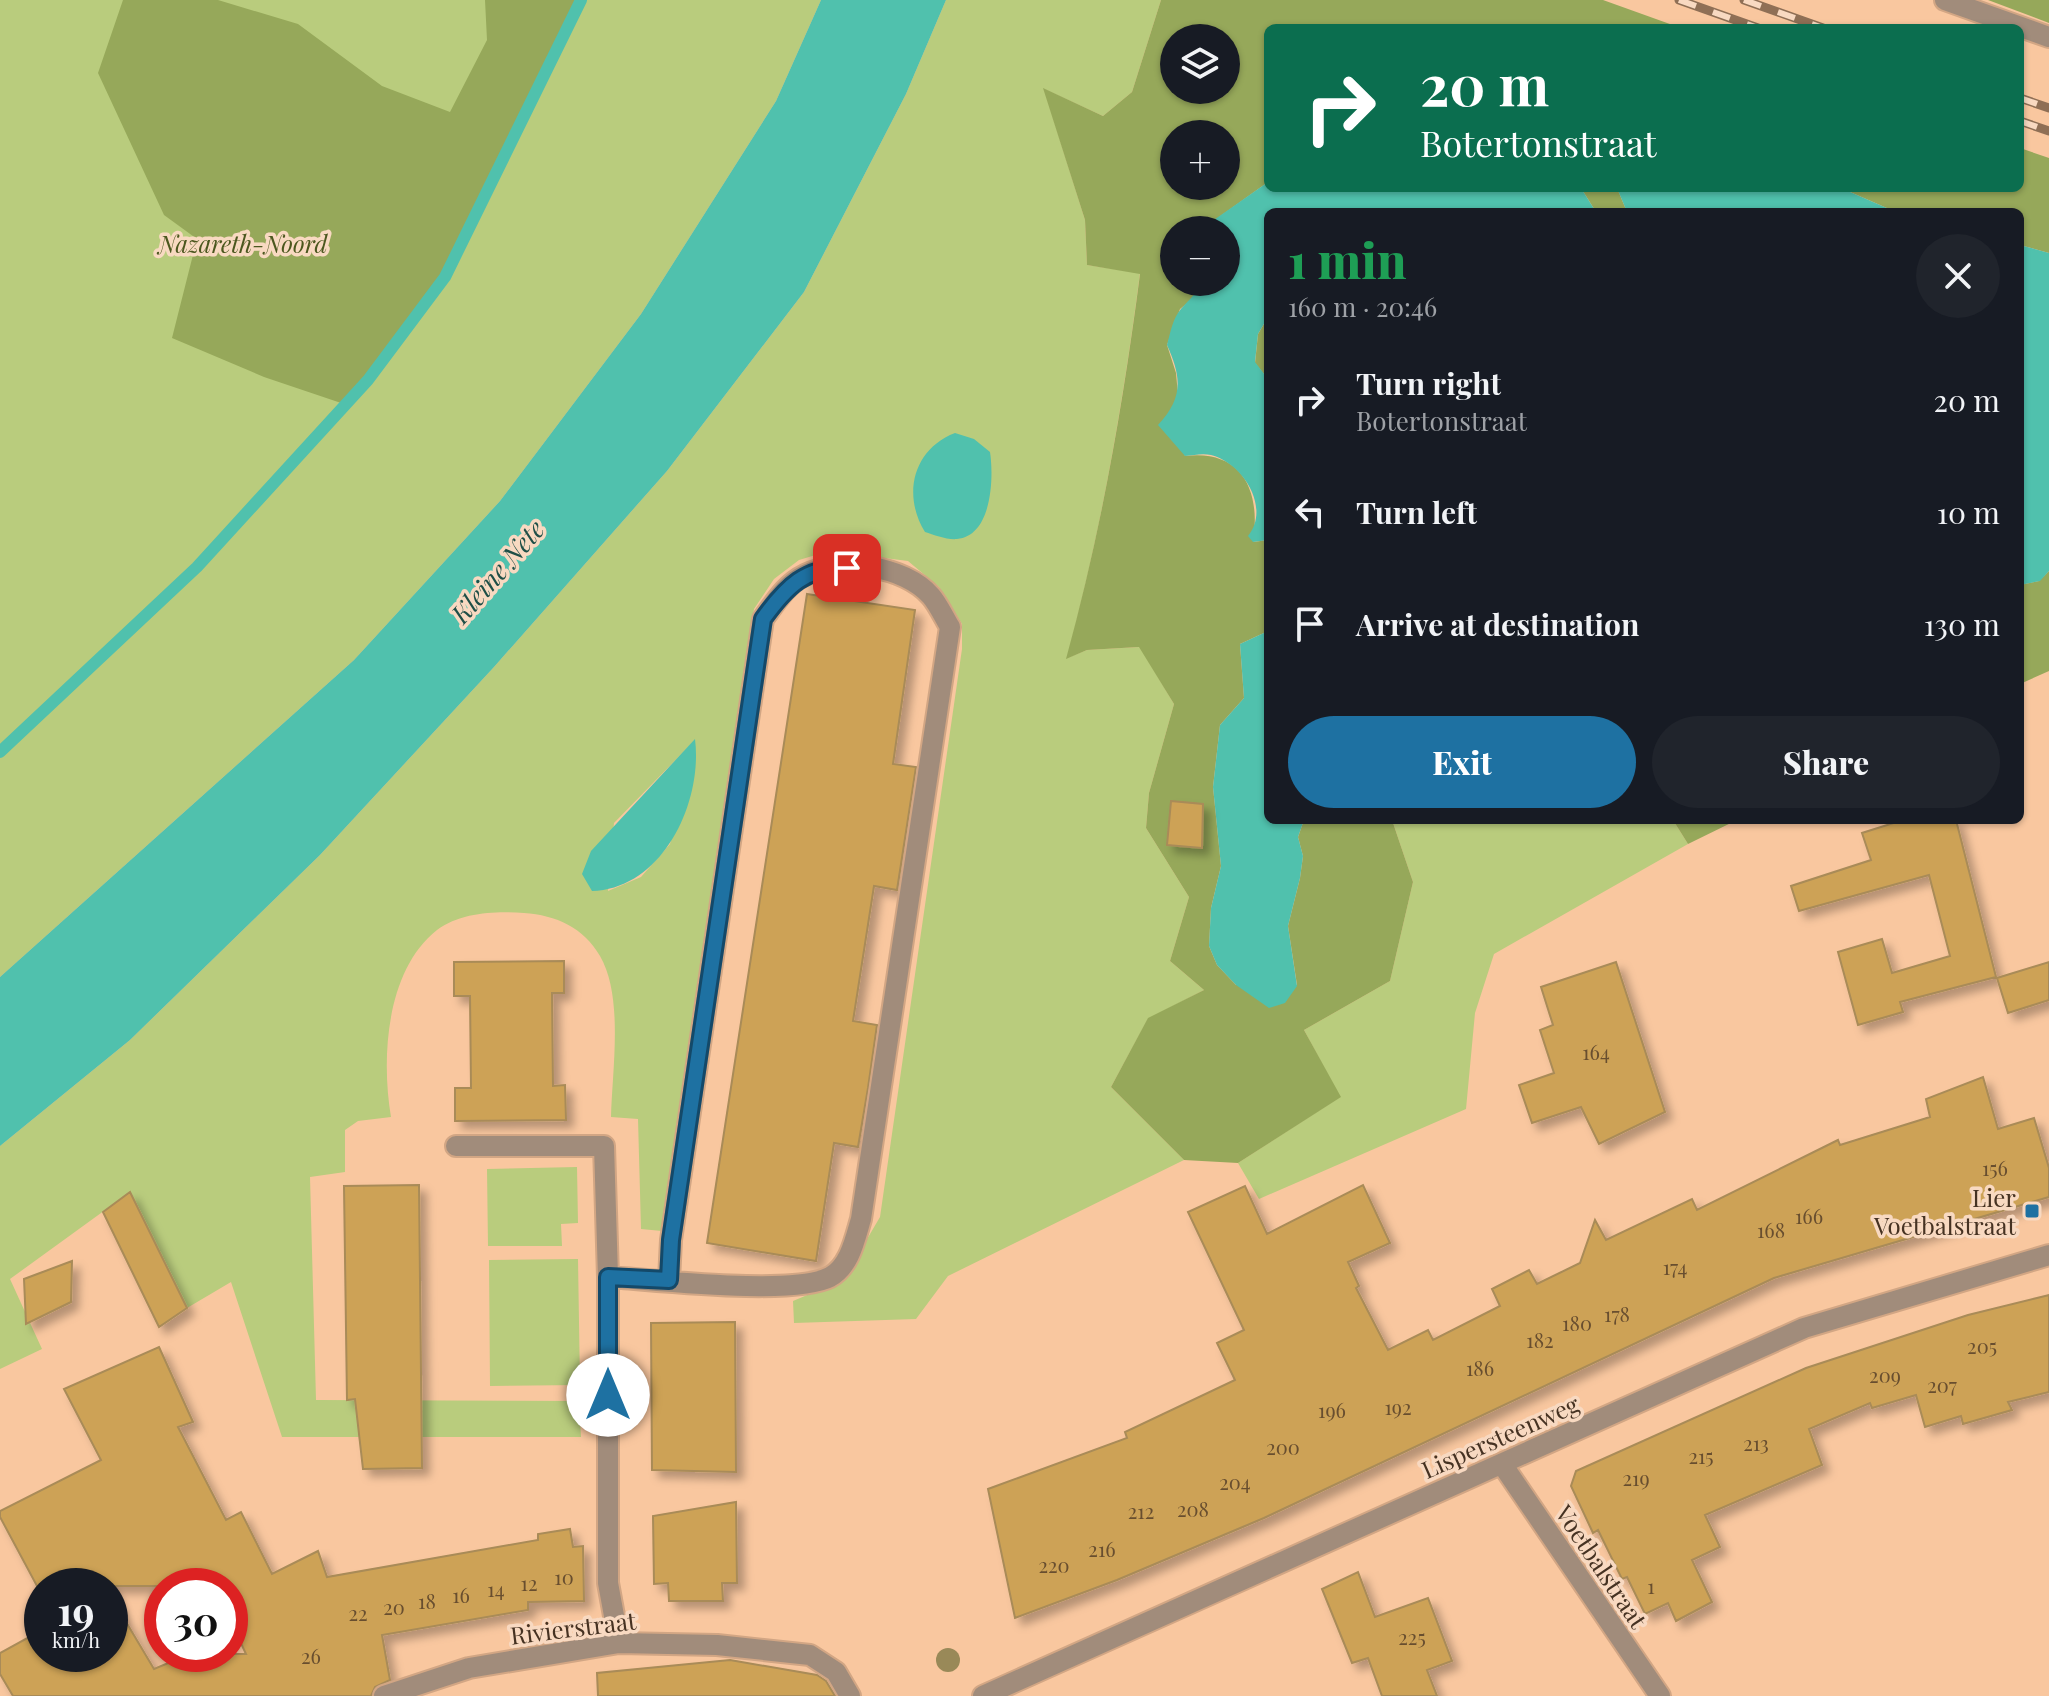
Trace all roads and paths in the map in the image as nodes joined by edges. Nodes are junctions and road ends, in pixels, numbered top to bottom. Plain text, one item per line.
1 (1945, 0) edge
2 (2012, 24) edge
3 (2024, 28) edge
4 (2049, 37) edge
5 (456, 1146) dead end
6 (2049, 1255) edge
7 (608, 1277) junction
8 (669, 1280) junction
9 (1502, 1464) junction
10 (619, 1643) junction
11 (384, 1696) edge
12 (850, 1696) edge
13 (983, 1696) edge
14 (1660, 1696) edge

1 - 2 street
3 - 4 street
5 - 7 street
6 - 9 street, Lispersteenweg
7 - 8 street
7 - 10 street
8 - 8 street
9 - 13 street, Lispersteenweg
9 - 14 street, Voetbalstraat
10 - 11 street, Rivierstraat
10 - 12 street, Rivierstraat

